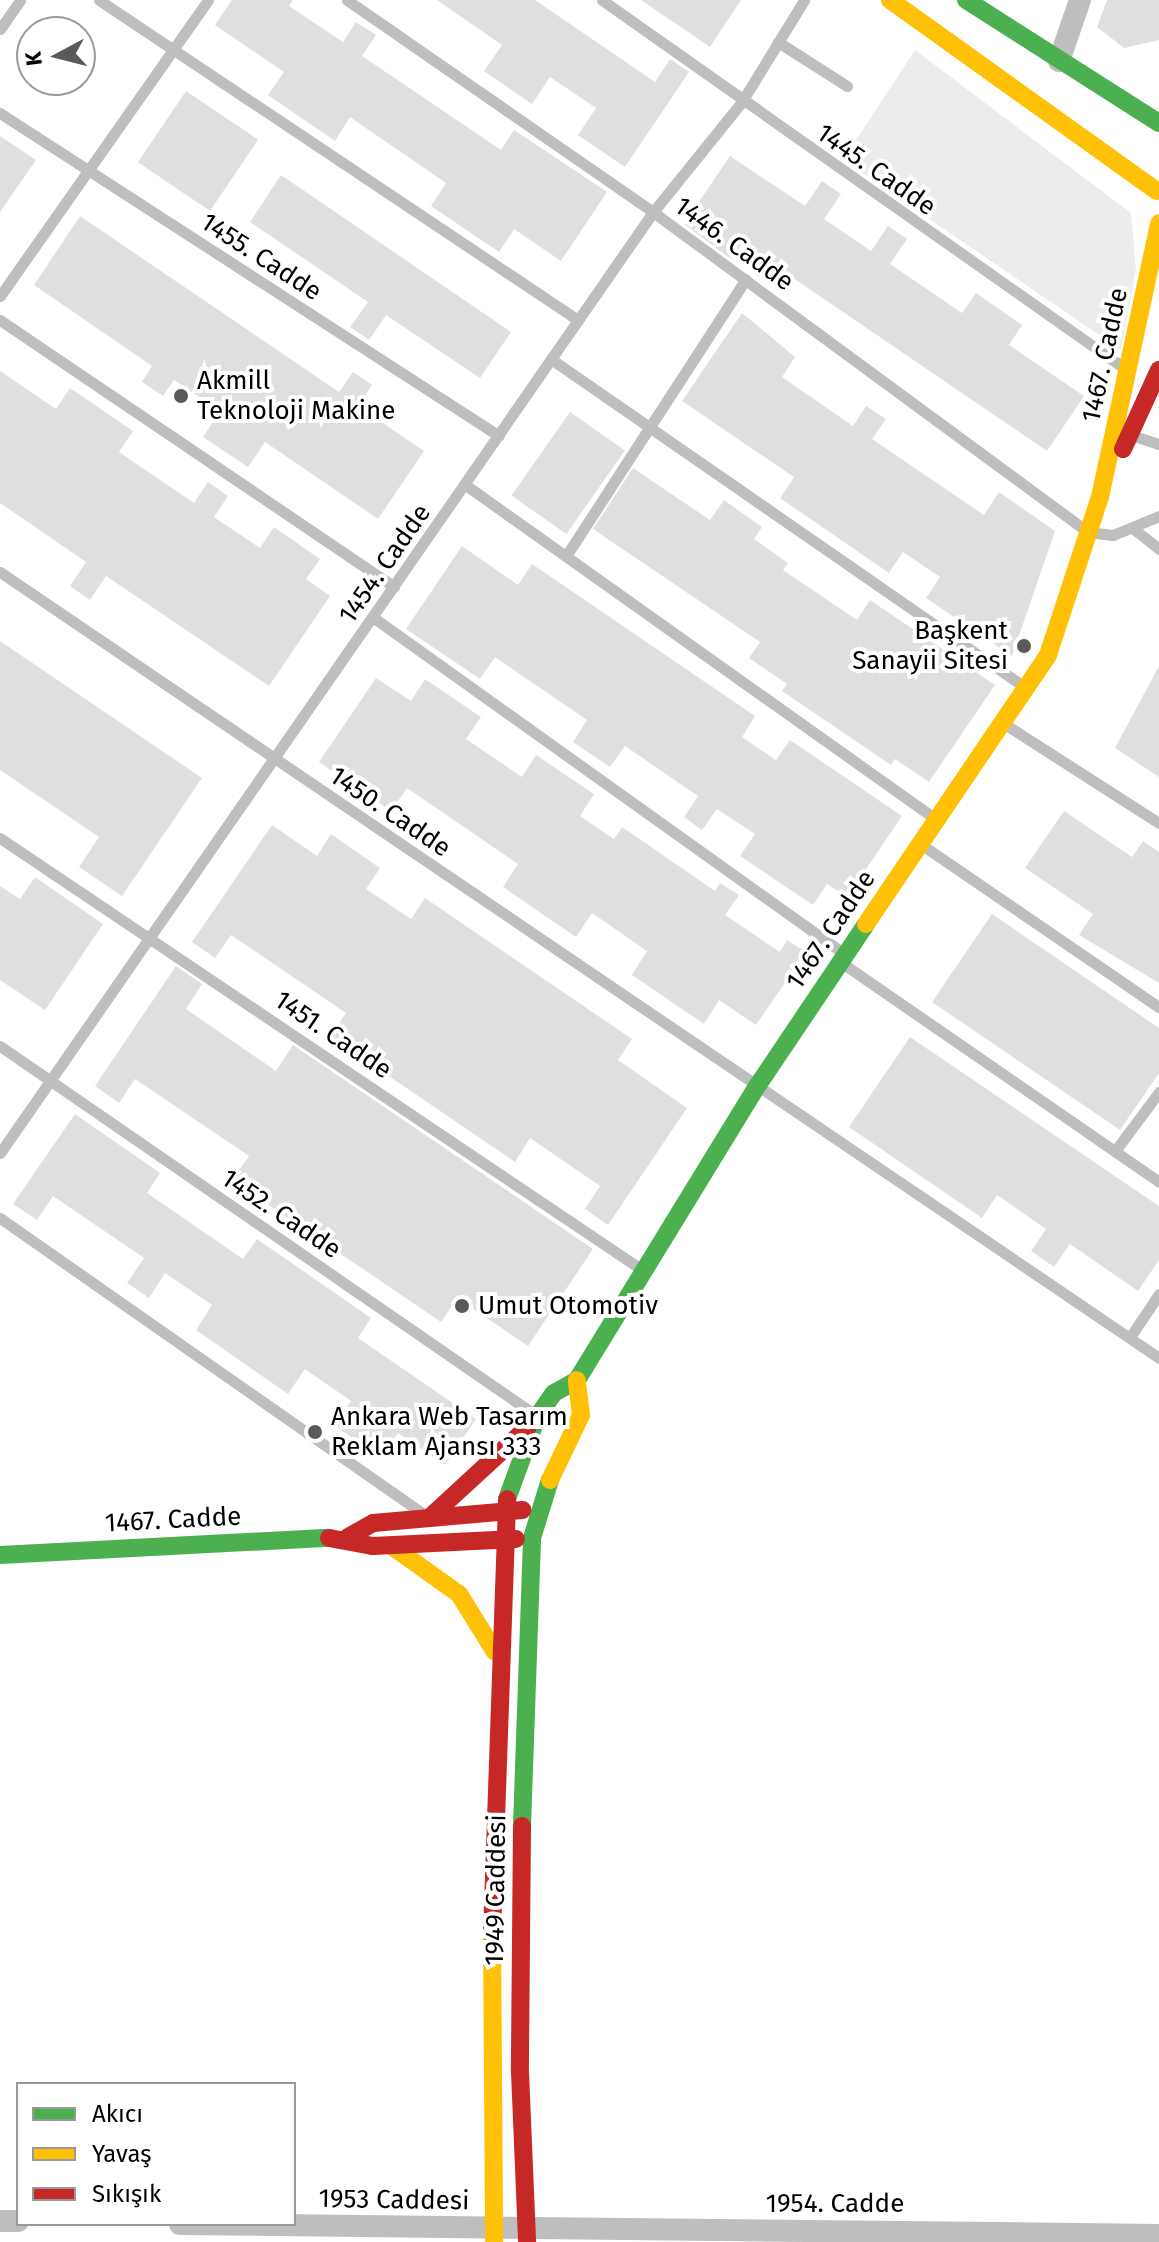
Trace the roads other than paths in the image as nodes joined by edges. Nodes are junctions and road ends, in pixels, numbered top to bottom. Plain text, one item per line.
1 (20, 0) edge
2 (99, 0) edge
3 (208, 0) edge
4 (347, 0) edge
5 (602, 0) edge
6 (804, 0) edge
7 (890, 0) edge
8 (966, 0) edge
9 (1080, 0) edge
10 (0, 29) edge
11 (778, 42) junction
12 (175, 49) junction
13 (1059, 61) junction
14 (847, 86) dead end
15 (741, 103) junction
16 (0, 113) edge
17 (1159, 123) edge
18 (1158, 164) edge
19 (86, 170) junction
20 (1158, 193) edge
21 (653, 212) junction
22 (1159, 223) edge
23 (746, 279) junction
24 (0, 296) edge
25 (0, 320) edge
26 (578, 320) junction
27 (551, 359) junction
28 (1128, 371) junction
29 (1157, 378) edge
30 (652, 428) junction
31 (1130, 434) junction
32 (499, 436) junction
33 (1159, 444) edge
34 (467, 486) junction
35 (1100, 497) junction
36 (1159, 516) edge
37 (1135, 530) junction
38 (1088, 532) junction
39 (1159, 549) edge
40 (566, 556) junction
41 (0, 572) edge
42 (394, 587) junction
43 (374, 618) junction
44 (1026, 688) junction
45 (1003, 723) junction
46 (273, 760) junction
47 (937, 820) junction
48 (1159, 823) edge
49 (0, 838) edge
50 (921, 844) junction
51 (150, 937) junction
52 (844, 959) junction
53 (1159, 1007) edge
54 (0, 1046) edge
55 (50, 1082) junction
56 (758, 1085) junction
57 (1159, 1092) edge
58 (1115, 1151) junction
59 (0, 1153) edge
60 (1159, 1182) edge
61 (0, 1218) edge
62 (641, 1269) junction
63 (1159, 1294) edge
64 (1130, 1337) junction
65 (1159, 1358) edge
66 (577, 1380) junction
67 (537, 1417) junction
68 (541, 1508) junction
69 (503, 1511) junction
70 (429, 1518) junction
71 (348, 1537) junction
72 (532, 1538) junction
73 (498, 1539) junction
74 (390, 1545) junction
75 (0, 1555) edge
76 (497, 1655) junction
77 (203, 2226) edge
78 (293, 2234) edge
79 (510, 2235) edge
80 (1159, 2235) edge
81 (929, 2237) edge
82 (1023, 2238) edge

1 - 10 lane
2 - 12 lane
3 - 12 lane
4 - 21 lane, 1446. Cadde
5 - 15 lane, 1445. Cadde
6 - 11 lane, 1454. Cadde
7 - 20 street
8 - 13 street
9 - 13 street
11 - 14 lane
11 - 15 lane, 1454. Cadde
12 - 19 lane
12 - 26 lane
13 - 17 street
15 - 21 lane, 1454. Cadde
15 - 28 lane, 1445. Cadde
16 - 19 lane, 1455. Cadde
18 - 20 street
19 - 24 lane
19 - 32 lane, 1455. Cadde
21 - 23 lane, 1446. Cadde
21 - 26 lane, 1454. Cadde
22 - 28 street, 1467. Cadde
23 - 30 lane
23 - 38 lane, 1446. Cadde
25 - 42 lane
26 - 27 lane, 1454. Cadde
27 - 30 lane
27 - 32 lane, 1454. Cadde
28 - 35 street, 1467. Cadde
29 - 31 street, 1467. Cadde
30 - 40 lane
30 - 44 lane
31 - 33 lane
31 - 35 street, 1467. Cadde
32 - 34 lane, 1454. Cadde
34 - 40 lane
34 - 42 lane, 1454. Cadde
35 - 38 street, 1467. Cadde
36 - 37 lane
37 - 38 lane
37 - 39 lane
38 - 44 street, 1467. Cadde
40 - 47 lane
41 - 46 lane, 1450. Cadde
42 - 43 lane, 1454. Cadde
43 - 46 lane, 1454. Cadde
43 - 52 lane
44 - 45 street, 1467. Cadde
45 - 47 street, 1467. Cadde
45 - 48 lane
46 - 51 lane, 1454. Cadde
46 - 56 lane, 1450. Cadde
47 - 50 street, 1467. Cadde
49 - 51 lane, 1451. Cadde
50 - 52 street, 1467. Cadde
50 - 53 lane
51 - 55 lane, 1454. Cadde
51 - 62 lane, 1451. Cadde
52 - 56 street, 1467. Cadde
52 - 58 lane
54 - 55 lane, 1452. Cadde
55 - 59 lane, 1454. Cadde
55 - 67 lane, 1452. Cadde
56 - 62 street, 1467. Cadde
56 - 64 lane, 1450. Cadde
57 - 58 lane
58 - 60 lane
61 - 70 lane
62 - 66 street, 1467. Cadde
63 - 64 lane
64 - 65 lane, 1450. Cadde
66 - 67 street, 1467. Cadde
66 - 68 street
67 - 69 street, 1467. Cadde
67 - 70 street
68 - 69 street, 1467. Cadde
68 - 72 street
69 - 70 street, 1467. Cadde
69 - 73 street, 1467. Cadde
70 - 71 street, 1467. Cadde
71 - 74 street, 1467. Cadde
71 - 75 street, 1467. Cadde
72 - 73 street, 1467. Cadde
72 - 79 street, 1949 Caddesi
73 - 74 street, 1467. Cadde
73 - 76 street, 1949 Caddesi
74 - 76 street
76 - 79 street, 1949 Caddesi
77 - 78 street, 1953 Caddesi
78 - 79 street, 1953 Caddesi
79 - 81 street, 1954. Cadde
80 - 82 street, 1954. Cadde
81 - 82 street, 1954. Cadde

